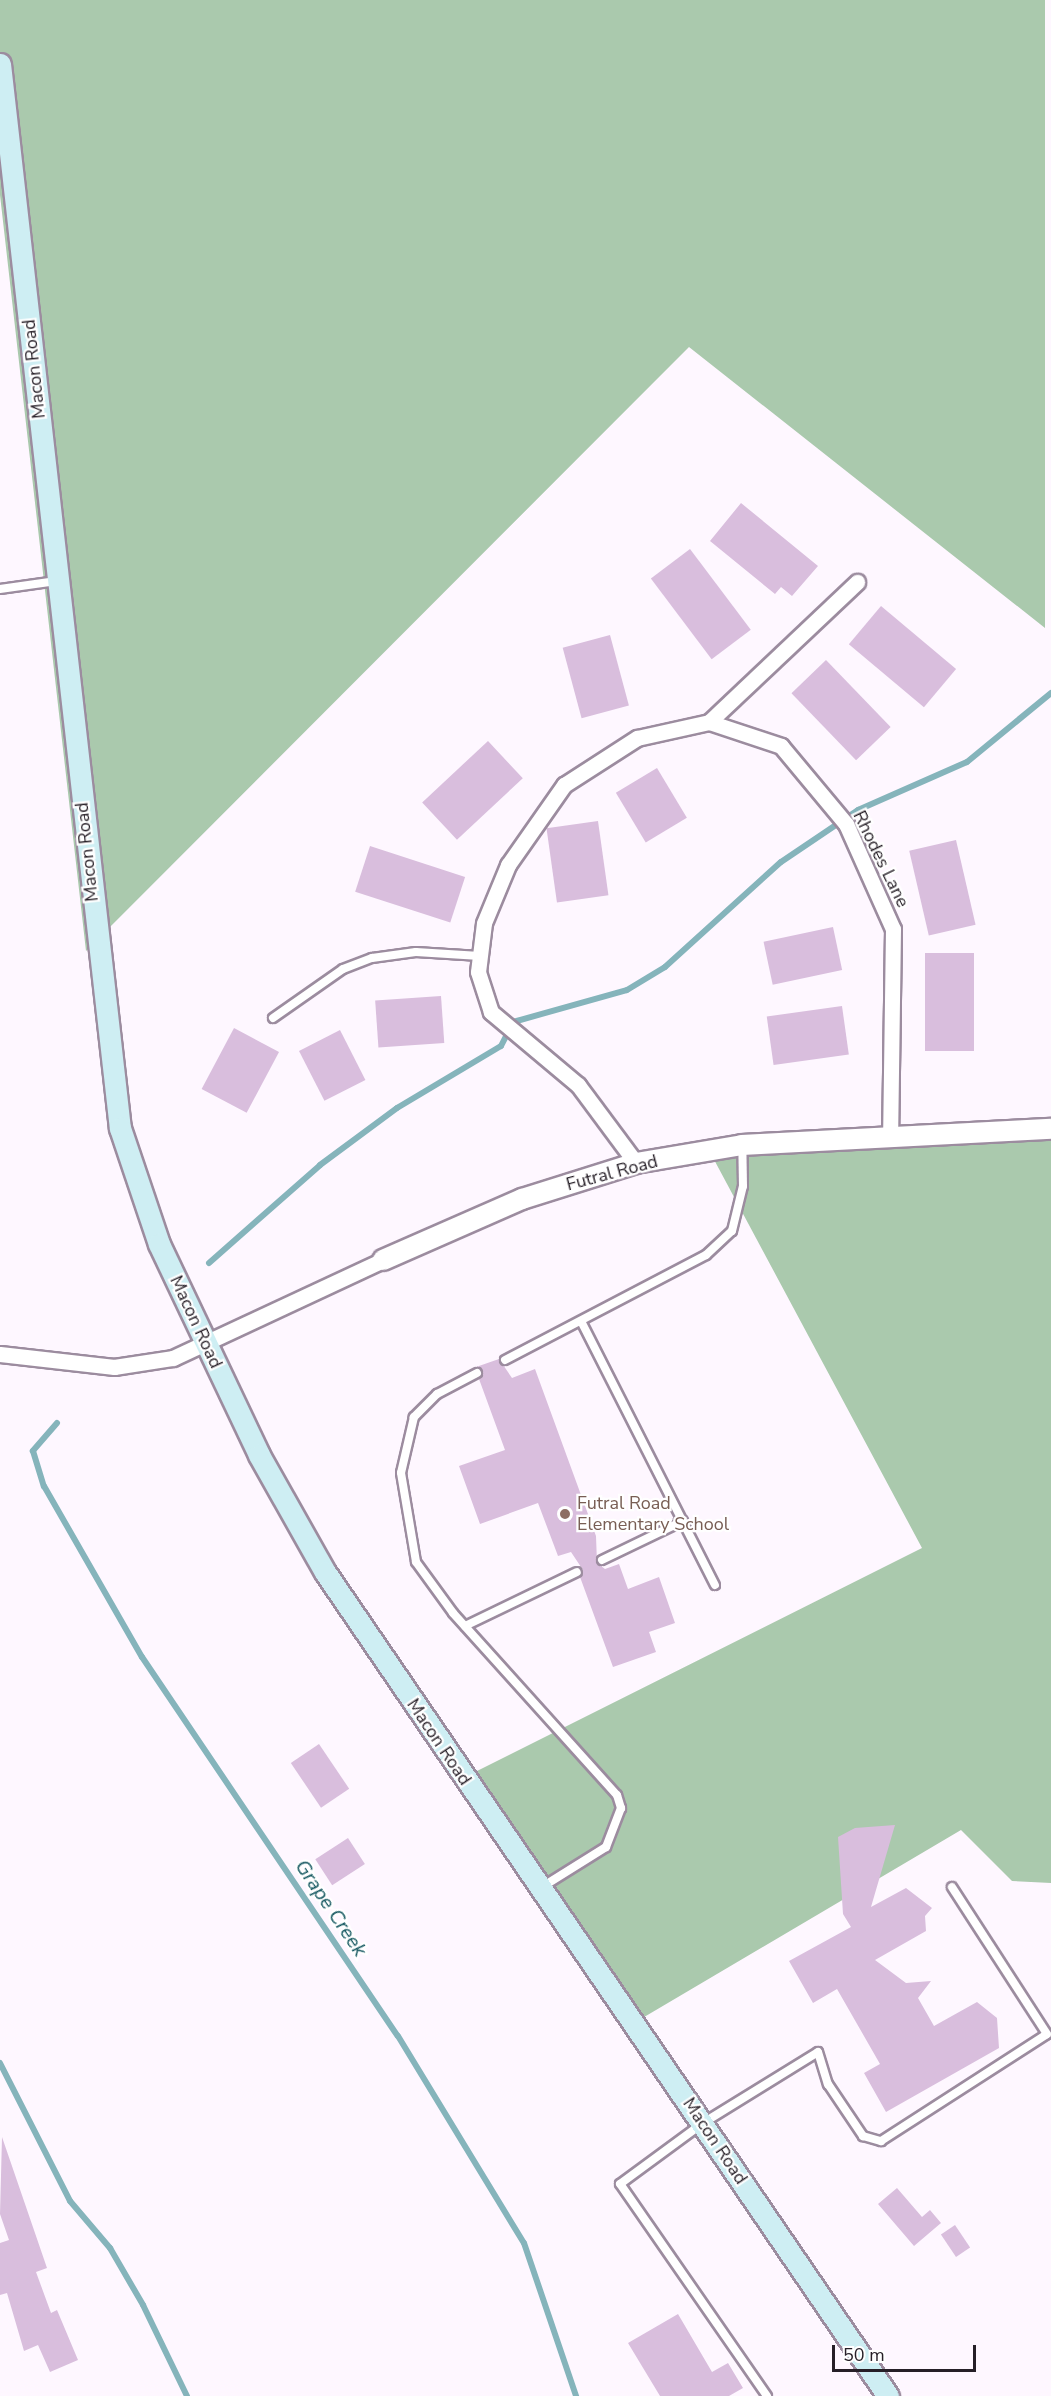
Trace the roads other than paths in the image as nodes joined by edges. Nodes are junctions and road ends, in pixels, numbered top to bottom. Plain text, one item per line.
1 (0, 64) edge
2 (57, 581) junction
3 (857, 582) dead end
4 (0, 589) edge
5 (709, 722) junction
6 (480, 956) junction
7 (273, 1018) dead end
8 (1051, 1129) edge
9 (890, 1133) junction
10 (742, 1145) junction
11 (636, 1164) junction
12 (383, 1260) joint
13 (581, 1321) junction
14 (206, 1344) junction
15 (0, 1354) edge
16 (505, 1360) dead end
17 (477, 1373) dead end
18 (682, 1521) junction
19 (602, 1560) dead end
20 (578, 1572) dead end
21 (715, 1585) dead end
22 (465, 1626) junction
23 (952, 1887) dead end
24 (538, 1890) junction
25 (703, 2123) junction
26 (767, 2396) edge
27 (888, 2396) edge

1 - 2 main road, Macon Road
2 - 4 lane
2 - 14 main road, Macon Road
3 - 5 street
5 - 6 street
5 - 9 street, Rhodes Lane
6 - 7 lane
6 - 11 street
8 - 9 street, Futral Road
9 - 10 street, Futral Road
10 - 11 street, Futral Road
10 - 13 lane
11 - 12 street, Futral Road
12 - 14 street, Futral Road
13 - 16 lane
13 - 18 lane
14 - 15 street, Futral Road
14 - 24 main road, Macon Road
17 - 22 lane
18 - 19 lane
18 - 21 lane
20 - 22 lane
22 - 24 lane
23 - 25 lane
24 - 25 main road, Macon Road
25 - 26 lane
25 - 27 main road, Macon Road

